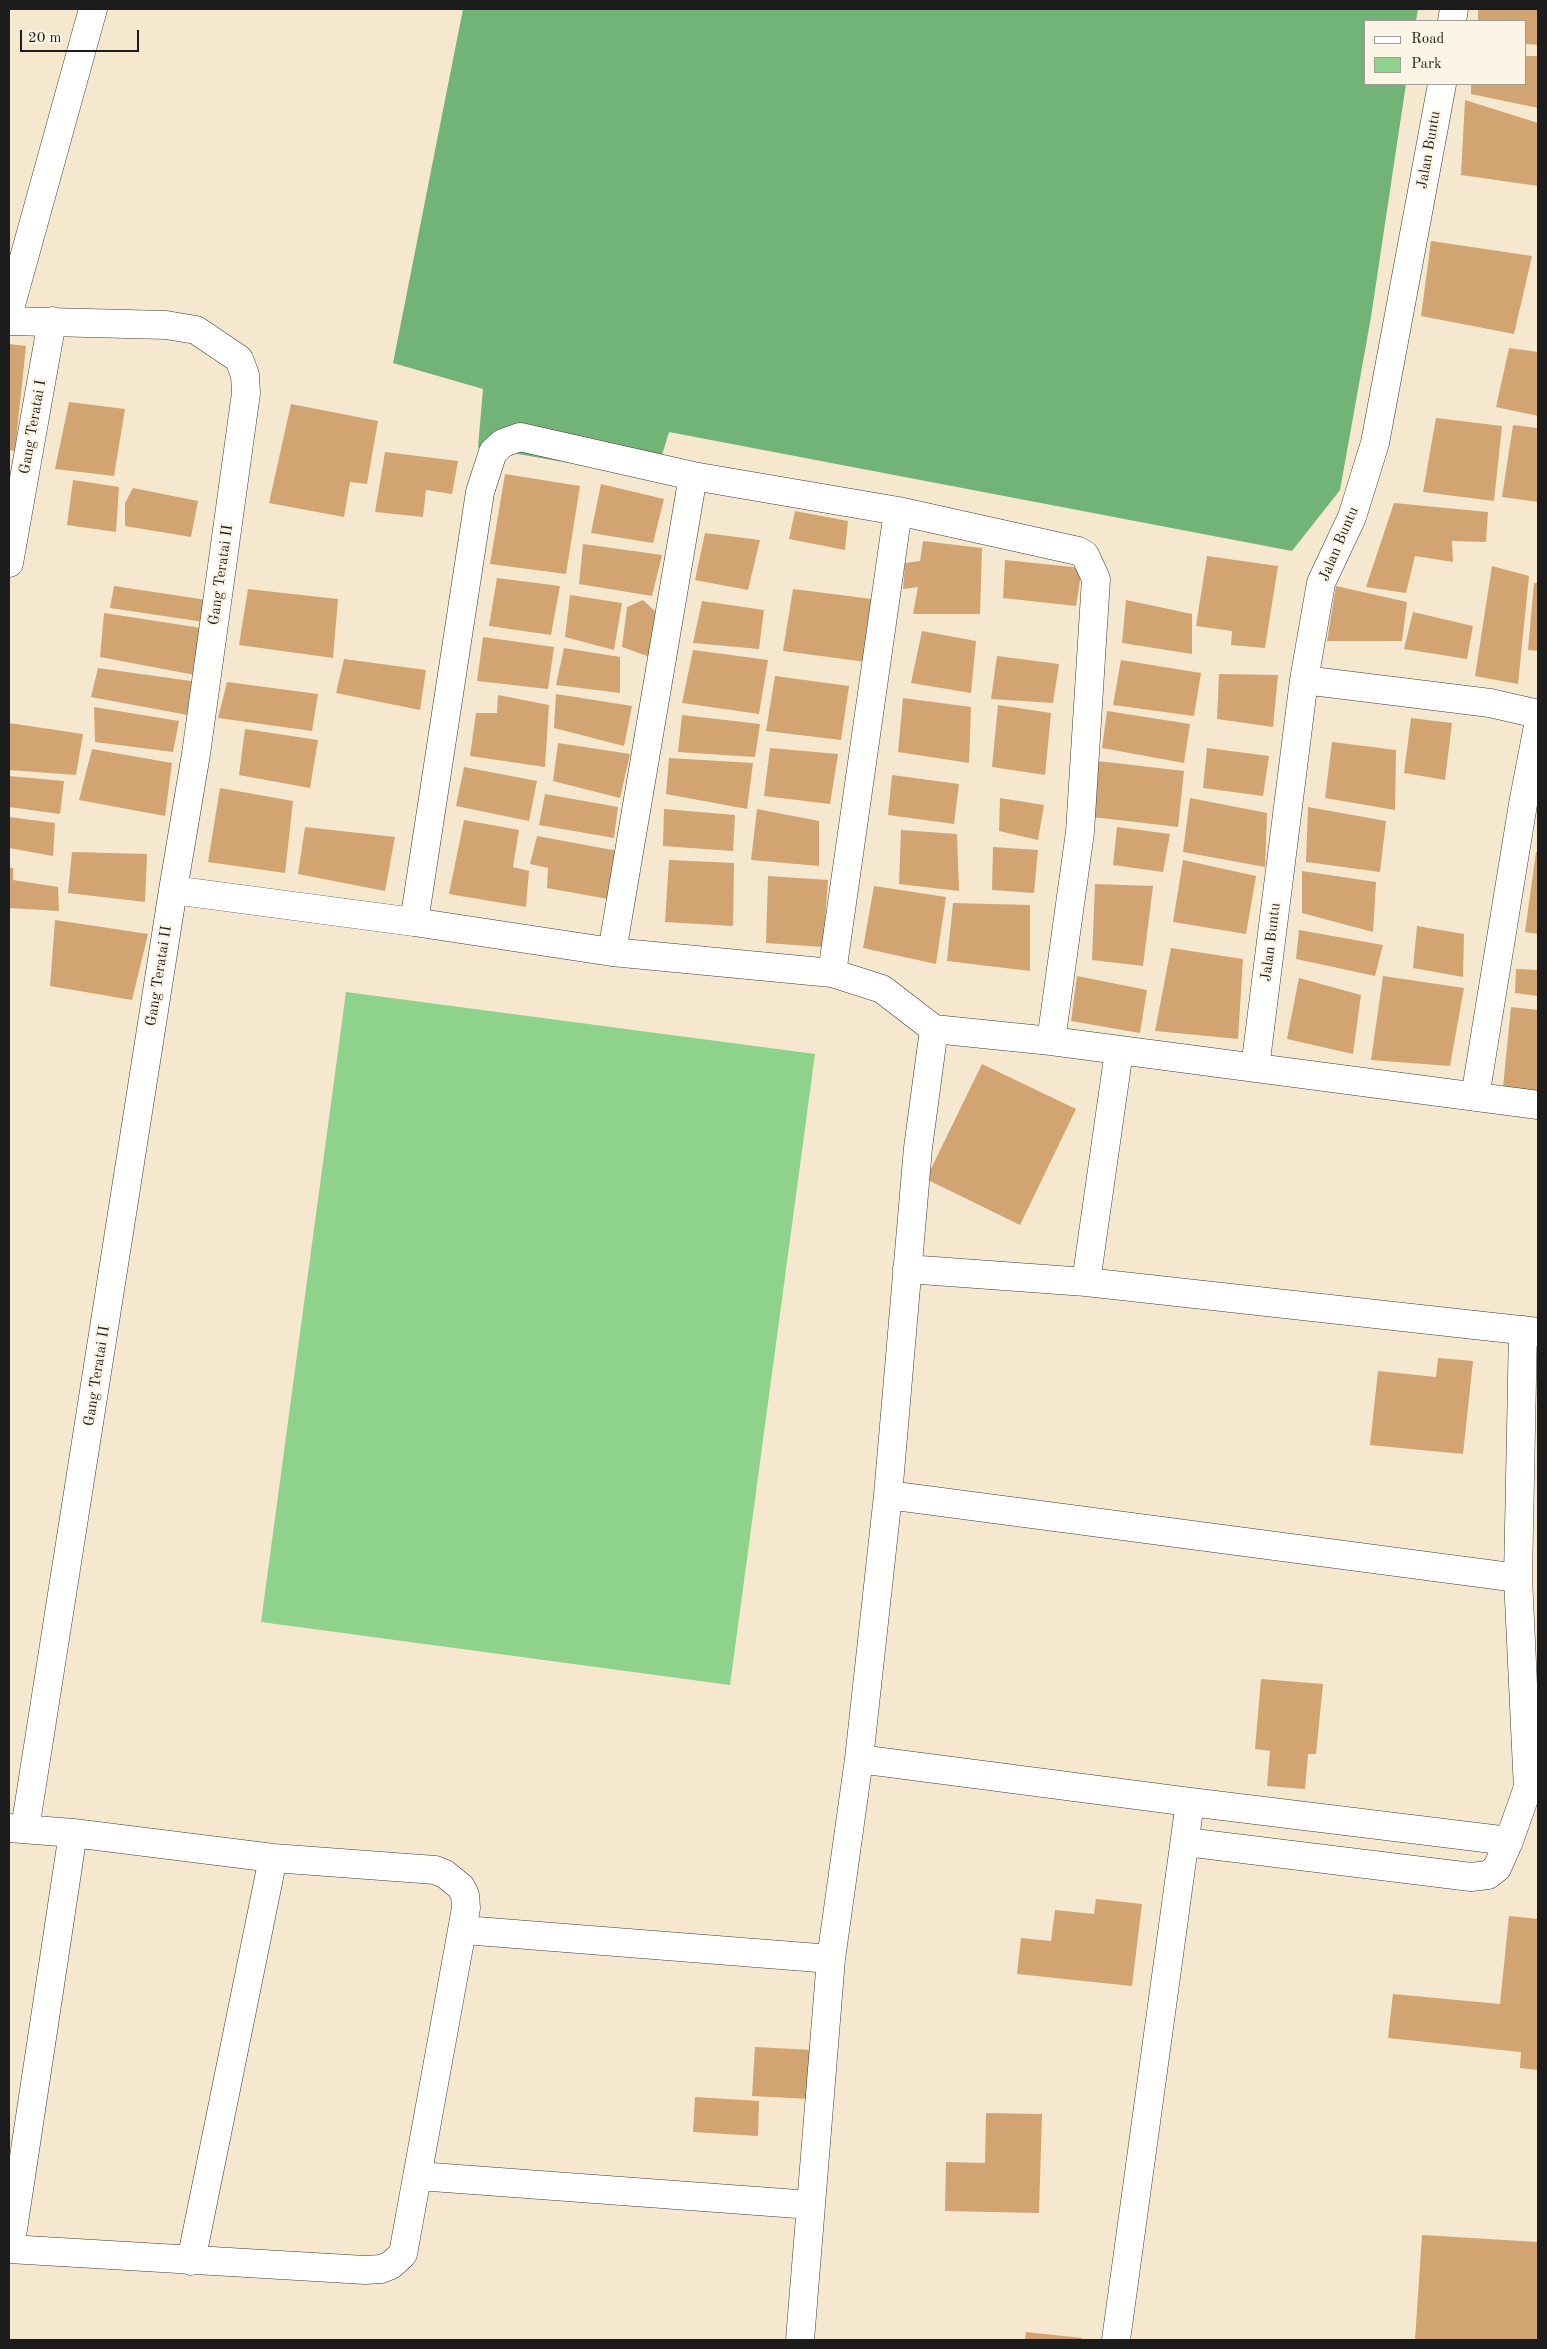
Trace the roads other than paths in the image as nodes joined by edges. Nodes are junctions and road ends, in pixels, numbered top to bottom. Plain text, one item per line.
1 (93, 9) edge
2 (1442, 85) edge
3 (9, 312) edge
4 (9, 321) edge
5 (52, 321) junction
6 (693, 476) junction
7 (898, 511) junction
8 (9, 563) edge
9 (1304, 680) junction
10 (1538, 714) edge
11 (1538, 726) edge
12 (1530, 805) edge
13 (173, 890) junction
14 (414, 922) junction
15 (612, 952) junction
16 (832, 973) junction
17 (934, 1029) junction
18 (1051, 1041) junction
19 (1118, 1050) junction
20 (1256, 1068) junction
21 (1475, 1097) junction
22 (1538, 1105) edge
23 (907, 1269) junction
24 (1086, 1282) junction
25 (1530, 1331) edge
26 (888, 1495) junction
27 (1518, 1578) junction
28 (1538, 1758) edge
29 (859, 1759) junction
30 (1528, 1790) junction
31 (1190, 1802) junction
32 (17, 1829) edge
33 (73, 1833) junction
34 (1510, 1840) junction
35 (1186, 1842) junction
36 (273, 1858) junction
37 (464, 1930) junction
38 (831, 1959) junction
39 (418, 2176) junction
40 (810, 2206) junction
41 (10, 2249) edge
42 (190, 2261) junction
43 (800, 2340) edge
44 (1116, 2340) edge

1 - 3 street
2 - 9 street, Jalan Buntu
4 - 5 street, Gang Teratai II
5 - 8 street, Gang Teratai I
5 - 13 street, Gang Teratai II
6 - 7 street
6 - 14 street
6 - 15 street
7 - 16 street
7 - 18 street
9 - 10 street
9 - 20 street, Jalan Buntu
11 - 12 street
12 - 21 street
13 - 14 street
13 - 32 street, Gang Teratai II
14 - 15 street
15 - 16 street
16 - 17 street
17 - 18 street
17 - 23 street
18 - 19 street
19 - 20 street
19 - 24 street
20 - 21 street
21 - 22 street
23 - 24 street
23 - 26 street
24 - 25 street
25 - 27 street
26 - 27 street
26 - 29 street
27 - 30 street
28 - 30 street
29 - 31 street
29 - 38 street
30 - 34 street
31 - 34 street
31 - 35 street
32 - 33 street
33 - 36 street
33 - 41 street
34 - 35 street
35 - 44 street
36 - 37 street
36 - 42 street
37 - 38 street
37 - 39 street
38 - 40 street
39 - 40 street
39 - 42 street
40 - 43 street
41 - 42 street

